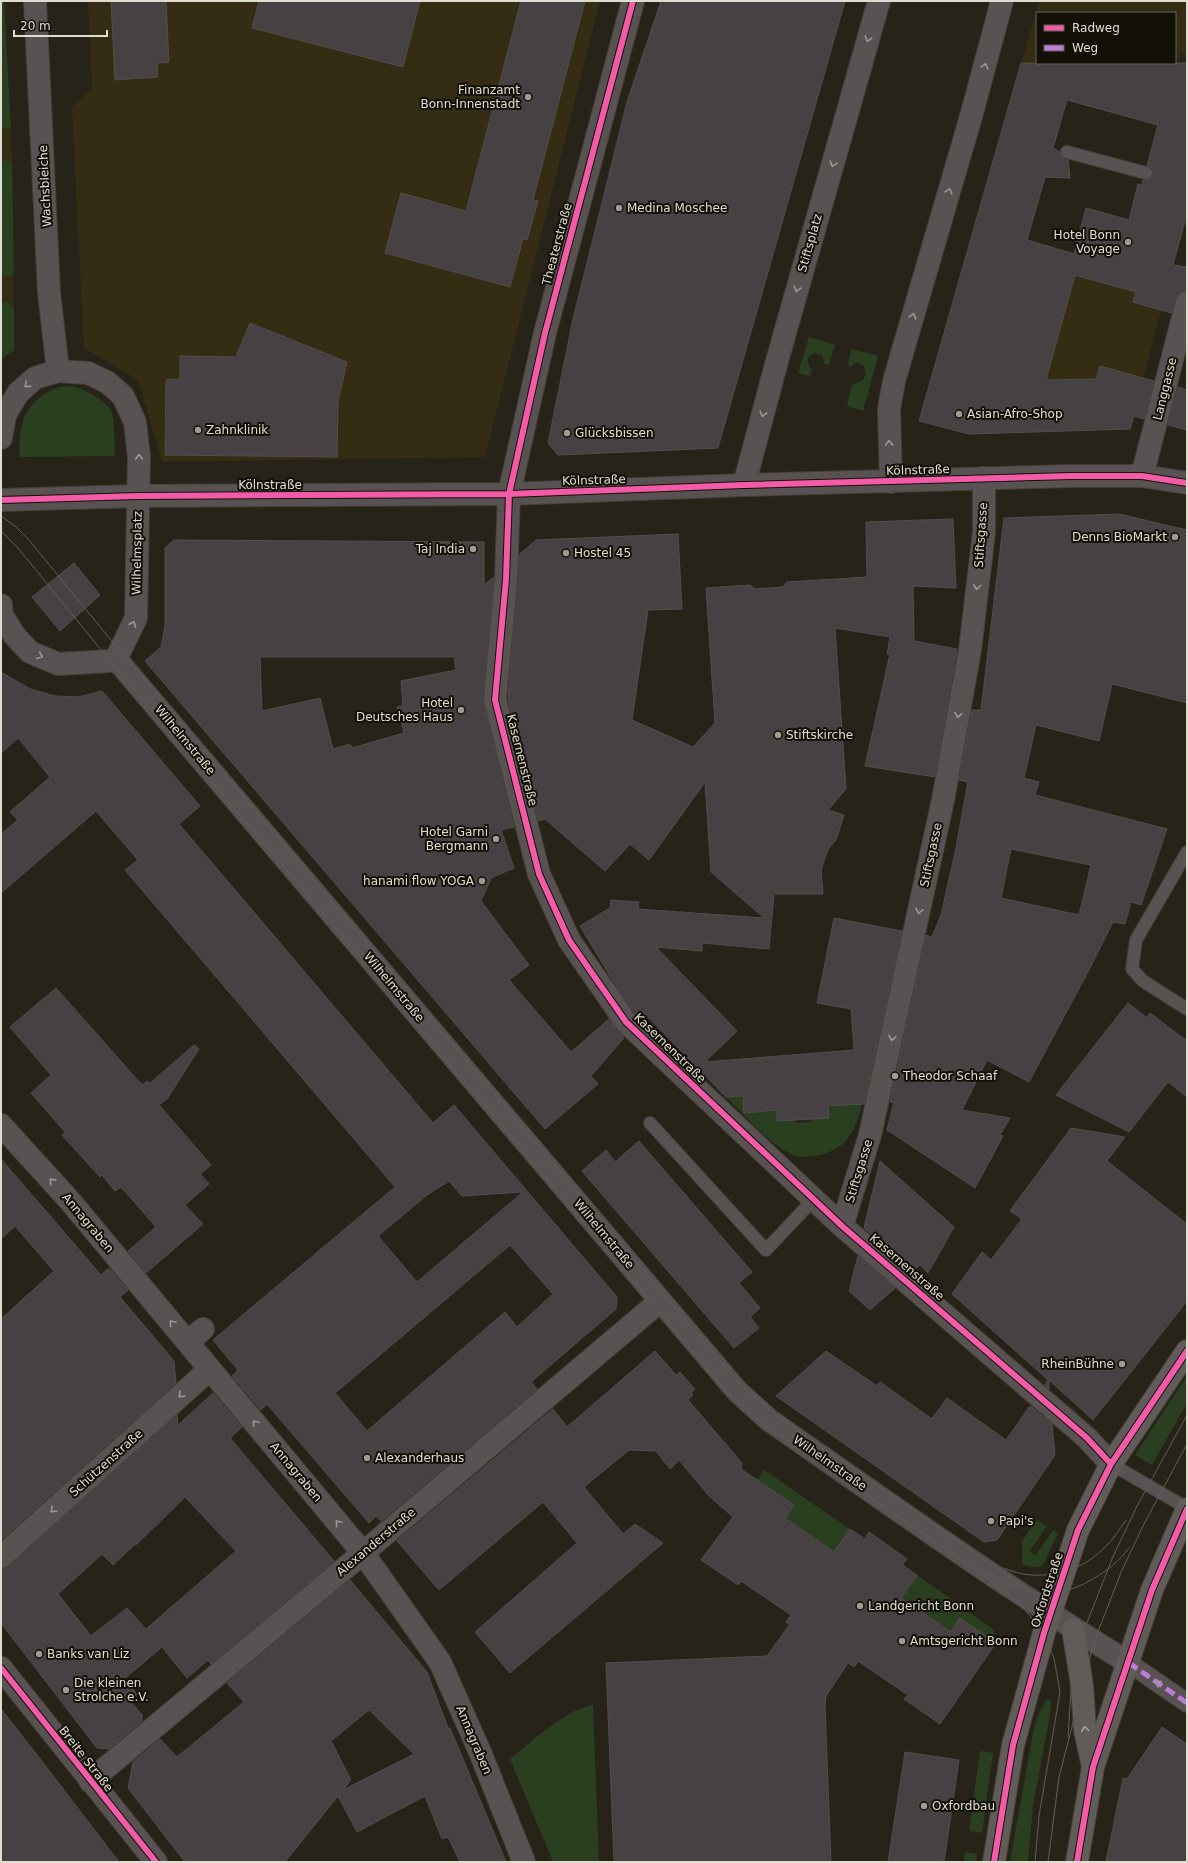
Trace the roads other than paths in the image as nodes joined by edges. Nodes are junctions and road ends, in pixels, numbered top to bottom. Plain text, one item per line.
1 (35, 1) edge
2 (633, 1) edge
3 (879, 1) edge
4 (1002, 1) edge
5 (1067, 152) dead end
6 (1146, 173) dead end
7 (1187, 302) edge
8 (58, 371) junction
9 (1, 438) edge
10 (1142, 476) junction
11 (984, 478) junction
12 (890, 482) junction
13 (1187, 483) edge
14 (744, 485) junction
15 (509, 494) junction
16 (138, 496) junction
17 (1, 500) edge
18 (1, 605) edge
19 (8, 638) edge
20 (116, 659) junction
21 (1187, 852) edge
22 (1187, 1008) edge
23 (650, 1123) dead end
24 (1, 1125) edge
25 (814, 1199) junction
26 (842, 1226) junction
27 (660, 1301) junction
28 (1187, 1350) edge
29 (210, 1369) junction
30 (1111, 1464) junction
31 (1187, 1508) edge
32 (363, 1553) junction
33 (1, 1557) edge
34 (1050, 1615) junction
35 (1074, 1629) junction
36 (1129, 1663) junction
37 (1, 1668) edge
38 (1187, 1703) edge
39 (1093, 1767) junction
40 (90, 1781) junction
41 (156, 1862) edge
42 (524, 1862) edge
43 (994, 1862) edge
44 (1078, 1862) edge

1 - 8 street, Wachsbleiche
2 - 15 street, Theaterstraße
3 -> 14 street, Stiftsplatz
12 -> 4 street
5 - 6 lane
7 - 10 street, Langgasse
8 -> 9 street, Wilhelmsplatz
16 -> 8 street, Wilhelmsplatz
10 - 11 street, Kölnstraße
10 - 13 street, Kölnstraße
11 - 12 street, Kölnstraße
11 -> 26 street, Stiftsgasse
12 - 14 street, Kölnstraße
14 - 15 street, Kölnstraße
15 - 16 street, Kölnstraße
15 - 25 street, Kasernenstraße
16 - 17 street, Kölnstraße
20 -> 16 street, Wilhelmsplatz
18 - 19 street
19 -> 20 street
20 - 27 street, Wilhelmstraße
21 - 22 lane
23 - 25 lane
29 -> 24 street, Annagraben
25 - 26 street, Kasernenstraße
26 - 30 street, Kasernenstraße
27 - 32 street, Alexanderstraße
27 - 34 street, Wilhelmstraße
28 - 30 main road, Oxfordstraße
32 -> 29 street, Annagraben
29 -> 33 street, Schützenstraße
30 - 31 lane, Kasernenstraße
30 - 34 main road, Oxfordstraße
31 - 36 main road
32 - 40 street, Alexanderstraße
32 - 42 street, Annagraben
34 - 35 street, Wilhelmstraße
34 - 43 main road, Oxfordstraße
35 - 36 street, Wilhelmstraße
39 -> 35 main road
38 -> 36 street, Wilhelmstraße
36 - 39 main road
37 - 40 street, Breite Straße
39 - 44 main road
40 - 41 street, Breite Straße

